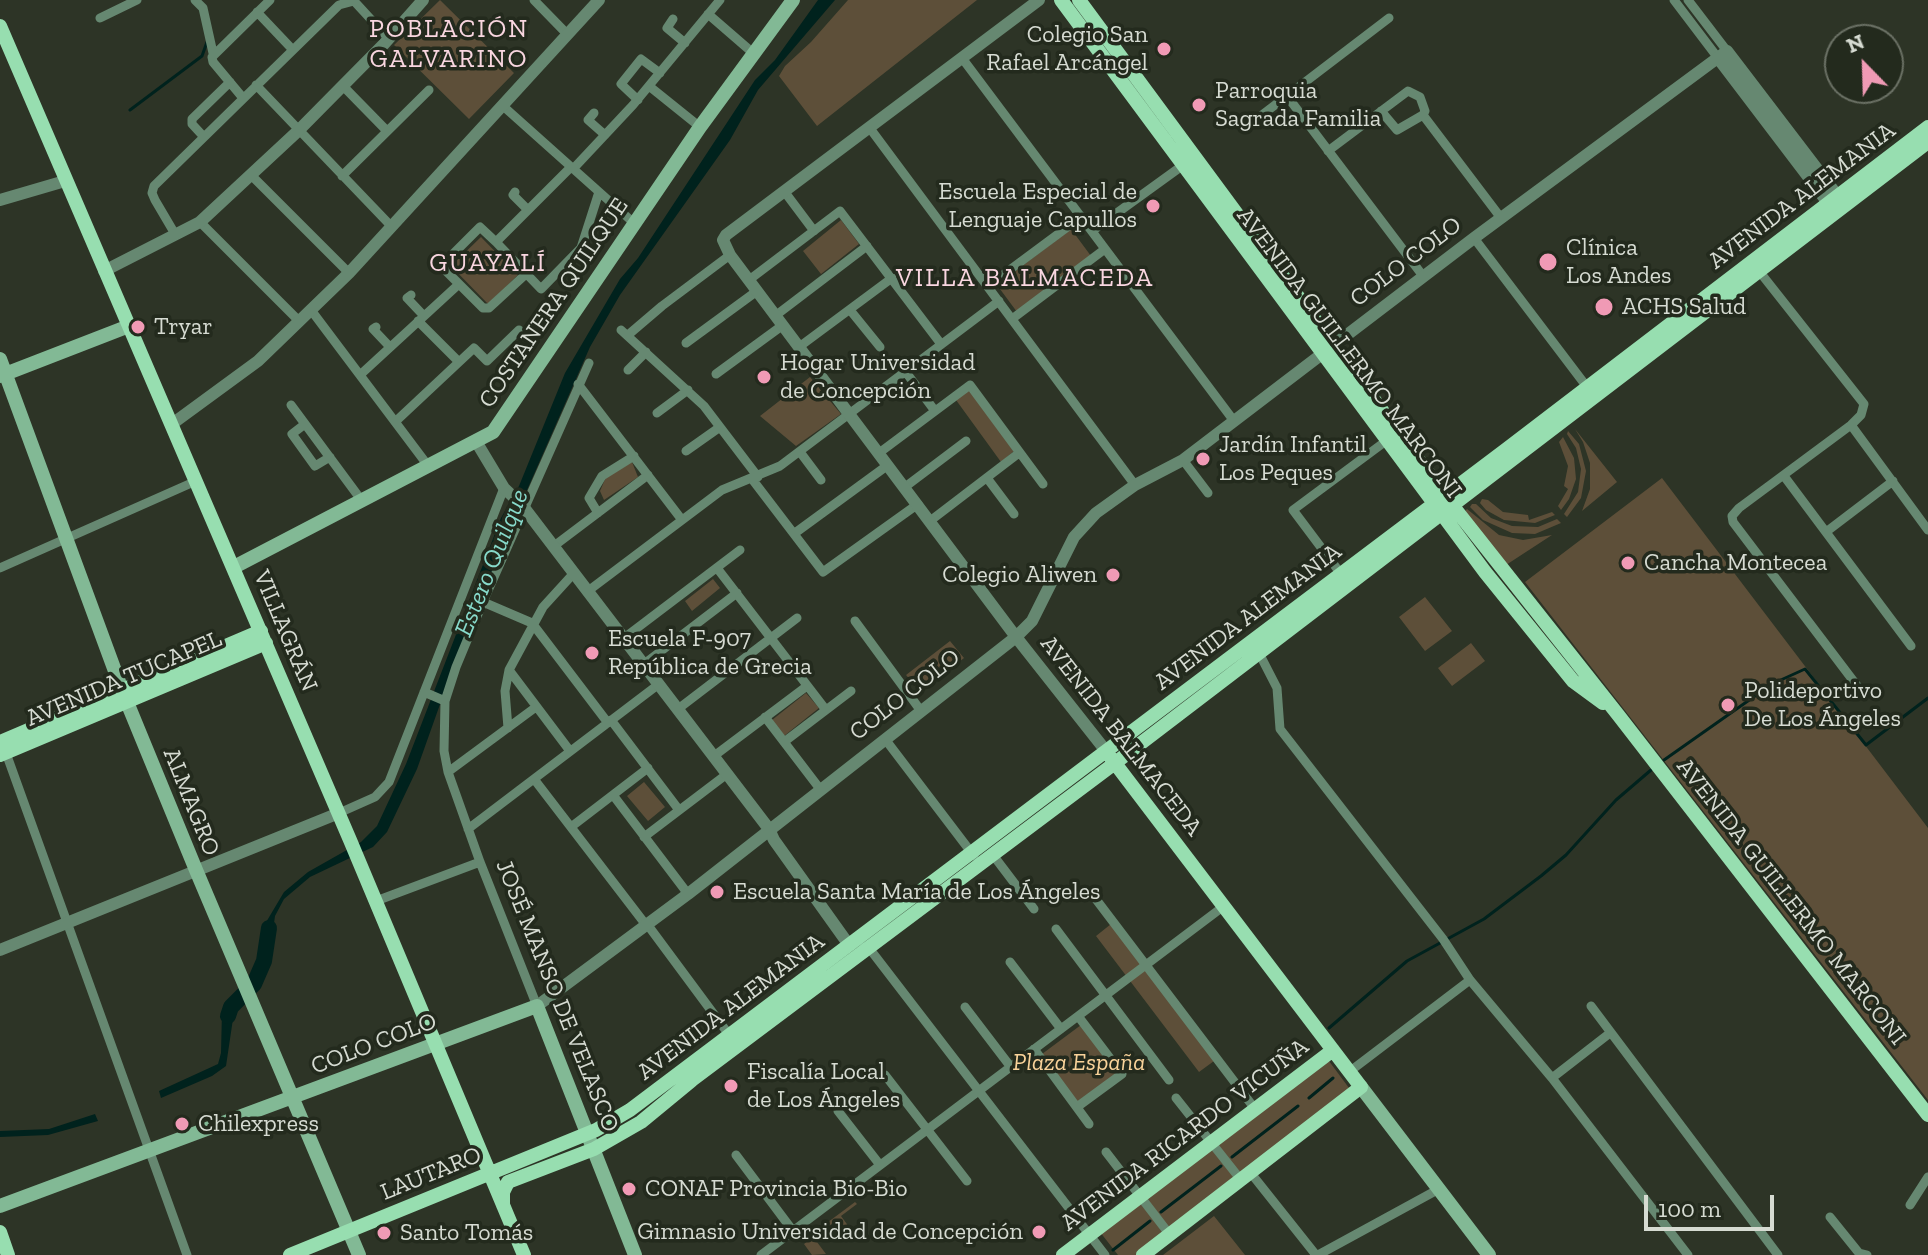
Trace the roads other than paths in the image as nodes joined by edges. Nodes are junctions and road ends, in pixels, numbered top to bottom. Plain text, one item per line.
1 (137, 0) edge
2 (270, 0) edge
3 (423, 0) edge
4 (534, 0) edge
5 (599, 0) edge
6 (793, 0) edge
7 (1039, 0) edge
8 (1061, 0) edge
9 (1079, 0) edge
10 (1674, 0) edge
11 (1688, 0) edge
12 (337, 2) edge
13 (715, 2) edge
14 (122, 3) edge
15 (199, 4) edge
16 (257, 12) junction
17 (708, 14) junction
18 (100, 18) dead end
19 (1389, 18) dead end
20 (673, 19) dead end
21 (0, 26) edge
22 (568, 35) junction
23 (389, 39) junction
24 (685, 43) junction
25 (293, 50) junction
26 (213, 53) junction
27 (753, 53) junction
28 (1722, 54) junction
29 (962, 58) junction
30 (660, 73) junction
31 (230, 82) junction
32 (256, 85) junction
33 (343, 86) junction
34 (649, 86) junction
35 (429, 90) dead end
36 (1287, 96) junction
37 (243, 98) junction
38 (638, 100) junction
39 (503, 106) junction
40 (1381, 111) junction
41 (594, 113) dead end
42 (1423, 115) junction
43 (1258, 118) dead end
44 (700, 127) junction
45 (869, 127) junction
46 (1928, 127) edge
47 (299, 130) junction
48 (387, 131) junction
49 (605, 135) junction
50 (204, 137) junction
51 (1928, 142) edge
52 (1328, 151) junction
53 (1195, 156) junction
54 (1182, 165) junction
55 (572, 168) junction
56 (252, 176) junction
57 (342, 176) junction
58 (65, 181) junction
59 (784, 191) junction
60 (515, 192) dead end
61 (599, 192) junction
62 (0, 200) edge
63 (1837, 205) junction
64 (528, 210) junction
65 (1081, 217) junction
66 (1501, 218) junction
67 (200, 222) junction
68 (635, 224) junction
69 (392, 227) junction
70 (814, 231) junction
71 (1092, 231) junction
72 (175, 234) junction
73 (1474, 238) junction
74 (496, 242) junction
75 (867, 246) junction
76 (1105, 249) junction
77 (730, 255) junction
78 (104, 271) junction
79 (1759, 271) junction
80 (349, 273) junction
81 (526, 274) junction
82 (1423, 276) junction
83 (892, 278) junction
84 (459, 284) junction
85 (753, 286) junction
86 (988, 286) junction
87 (411, 295) dead end
88 (999, 301) junction
89 (311, 310) junction
90 (850, 310) junction
91 (421, 319) junction
92 (1012, 319) junction
93 (779, 320) junction
94 (299, 321) junction
95 (129, 326) junction
96 (376, 327) dead end
97 (519, 330) dead end
98 (686, 343) dead end
99 (941, 344) junction
100 (1335, 344) junction
101 (390, 347) junction
102 (799, 347) junction
103 (880, 347) dead end
104 (646, 352) junction
105 (1322, 354) junction
106 (0, 359) edge
107 (459, 362) junction
108 (589, 363) dead end
109 (628, 370) dead end
110 (905, 371) junction
111 (716, 374) dead end
112 (3, 375) edge
113 (360, 375) junction
114 (578, 384) junction
115 (688, 390) junction
116 (1591, 392) junction
117 (291, 405) dead end
118 (935, 411) junction
119 (657, 413) dead end
120 (849, 413) junction
121 (1234, 421) junction
122 (395, 422) junction
123 (172, 424) junction
124 (305, 424) junction
125 (1851, 425) junction
126 (720, 427) junction
127 (966, 441) dead end
128 (1386, 441) junction
129 (477, 443) junction
130 (686, 451) dead end
131 (800, 452) junction
132 (879, 453) junction
133 (1019, 453) junction
134 (634, 456) junction
135 (330, 457) junction
136 (1183, 460) junction
137 (888, 465) junction
138 (429, 467) junction
139 (648, 475) junction
140 (1784, 476) junction
141 (755, 478) junction
142 (987, 478) junction
143 (821, 480) dead end
144 (196, 481) junction
145 (1893, 481) junction
146 (1043, 484) dead end
147 (1135, 485) junction
148 (905, 487) junction
149 (508, 492) junction
150 (1208, 493) dead end
151 (362, 501) junction
152 (918, 504) junction
153 (1443, 505) junction
154 (524, 506) junction
155 (598, 513) junction
156 (1014, 514) dead end
157 (682, 520) junction
158 (930, 521) junction
159 (1928, 530) edge
160 (1826, 532) junction
161 (795, 533) junction
162 (66, 539) junction
163 (554, 546) junction
164 (740, 550) dead end
165 (1498, 562) junction
166 (234, 567) junction
167 (0, 568) edge
168 (717, 568) junction
169 (1485, 572) junction
170 (574, 573) junction
171 (1341, 574) junction
172 (588, 591) junction
173 (737, 593) junction
174 (483, 602) junction
175 (1541, 617) junction
176 (797, 618) dead end
177 (855, 621) dead end
178 (532, 623) junction
179 (1529, 627) junction
180 (263, 637) junction
181 (1016, 637) junction
182 (624, 638) junction
183 (771, 638) junction
184 (1911, 646) dead end
185 (1259, 653) junction
186 (644, 664) junction
187 (509, 670) junction
188 (659, 684) junction
189 (807, 686) junction
190 (1858, 687) dead end
191 (851, 691) dead end
192 (427, 694) junction
193 (124, 695) junction
194 (444, 701) junction
195 (536, 707) junction
196 (678, 709) junction
197 (826, 710) junction
198 (921, 711) junction
199 (1619, 716) junction
200 (765, 717) junction
201 (610, 721) junction
202 (508, 728) junction
203 (885, 739) junction
204 (784, 742) junction
205 (2, 746) edge
206 (570, 751) junction
207 (714, 756) junction
208 (1111, 757) junction
209 (648, 768) junction
210 (448, 772) junction
211 (727, 774) junction
212 (534, 779) junction
213 (820, 789) junction
214 (613, 795) junction
215 (679, 810) junction
216 (339, 813) junction
217 (571, 827) junction
218 (468, 829) junction
219 (769, 829) junction
220 (644, 837) junction
221 (993, 855) junction
222 (976, 859) junction
223 (480, 862) junction
224 (196, 870) junction
225 (688, 894) junction
226 (1092, 894) dead end
227 (376, 901) junction
228 (1224, 906) junction
229 (1034, 909) dead end
230 (67, 922) junction
231 (646, 925) junction
232 (1056, 929) dead end
233 (849, 945) junction
234 (869, 948) junction
235 (0, 950) edge
236 (1010, 962) dead end
237 (1146, 965) junction
238 (1470, 980) junction
239 (1106, 995) junction
240 (537, 1006) junction
241 (1591, 1006) dead end
242 (965, 1007) dead end
243 (1078, 1016) junction
244 (1061, 1029) junction
245 (1610, 1033) junction
246 (730, 1036) junction
247 (436, 1045) junction
248 (1034, 1049) junction
249 (1333, 1050) junction
250 (1010, 1066) junction
251 (1349, 1072) junction
252 (885, 1075) dead end
253 (1552, 1078) junction
254 (1169, 1080) dead end
255 (1361, 1087) junction
256 (979, 1090) junction
257 (1176, 1098) dead end
258 (293, 1099) junction
259 (1077, 1107) junction
260 (1255, 1109) junction
261 (838, 1111) dead end
262 (1928, 1115) edge
263 (1089, 1124) dead end
264 (927, 1130) junction
265 (588, 1133) junction
266 (1211, 1143) junction
267 (594, 1149) junction
268 (150, 1151) junction
269 (1106, 1152) dead end
270 (736, 1155) dead end
271 (880, 1165) junction
272 (490, 1173) junction
273 (1246, 1176) junction
274 (1928, 1177) edge
275 (967, 1181) dead end
276 (1439, 1189) junction
277 (1140, 1196) junction
278 (503, 1205) junction
279 (1910, 1205) dead end
280 (0, 1206) edge
281 (1830, 1217) dead end
282 (349, 1231) junction
283 (793, 1231) junction
284 (0, 1232) edge
285 (1089, 1235) junction
286 (1170, 1235) junction
287 (8, 1255) edge
288 (187, 1255) edge
289 (290, 1255) edge
290 (359, 1255) edge
291 (524, 1255) edge
292 (635, 1255) edge
293 (761, 1255) edge
294 (1063, 1255) edge
295 (1105, 1255) edge
296 (1143, 1255) edge
297 (1317, 1255) edge
298 (1489, 1255) edge
299 (1688, 1255) edge
300 (1778, 1255) edge
301 (1867, 1255) edge

1 - 14 street
2 - 16 street
3 - 23 street
4 - 22 street
5 - 22 street
6 - 27 main road, COSTANERA QUILQUE
7 - 29 street
8 - 54 main road, AVENIDA GUILLERMO MARCONI
9 - 53 main road, AVENIDA GUILLERMO MARCONI
10 - 28 street
11 - 28 street
12 - 23 street
12 - 25 street
13 - 17 street
14 - 18 street
15 - 26 street
16 - 25 street
16 - 26 street
17 - 24 street
17 - 27 street
19 - 36 street
20 - 24 street
21 - 58 main road, VILLAGRÁN
22 - 39 street
23 - 33 street
24 - 30 street
25 - 32 street
26 - 31 street
27 - 44 main road, COSTANERA QUILQUE
28 - 63 street
28 - 66 street, COLO COLO
29 - 45 street
29 - 65 street
30 - 34 street
30 - 38 street
31 - 37 street
31 - 50 street
32 - 37 street
32 - 47 street
33 - 47 street
33 - 48 street
34 - 38 street
34 - 44 street
35 - 48 street
36 - 43 street
36 - 52 street
37 - 50 street
38 - 49 street
39 - 55 street
39 - 69 street
40 - 42 street
40 - 42 street
40 - 52 street
41 - 49 street
42 - 66 street
44 - 68 main road, COSTANERA QUILQUE
45 - 59 street
45 - 86 street
46 - 63 main road, AVENIDA ALEMANIA
47 - 56 street
47 - 57 street
48 - 57 street
49 - 55 street
50 - 72 street
51 - 63 main road, AVENIDA ALEMANIA
52 - 82 street
53 - 54 street
53 - 100 main road, AVENIDA GUILLERMO MARCONI
54 - 71 street
54 - 105 main road, AVENIDA GUILLERMO MARCONI
55 - 61 street
55 - 64 street
56 - 67 street
56 - 80 street
57 - 69 street
58 - 62 street
58 - 78 main road, VILLAGRÁN
59 - 70 street
59 - 77 street, AVENIDA BALMACEDA
60 - 64 street
61 - 68 street
61 - 81 street
63 - 79 main road, AVENIDA ALEMANIA
63 - 116 main road, AVENIDA ALEMANIA
64 - 74 street
65 - 71 street
65 - 86 street
66 - 73 street, COLO COLO
67 - 72 street
67 - 94 street
68 - 129 main road, COSTANERA QUILQUE
69 - 80 street
70 - 75 street
70 - 85 street
71 - 76 street
72 - 78 street
73 - 82 street, COLO COLO
73 - 116 street
74 - 81 street
74 - 84 street
75 - 83 street
75 - 93 street
76 - 92 street
76 - 121 street
77 - 85 street, AVENIDA BALMACEDA
77 - 104 street
78 - 95 main road, VILLAGRÁN
79 - 116 main road, AVENIDA ALEMANIA
79 - 125 street
80 - 89 street
81 - 84 street
82 - 100 street, COLO COLO
83 - 90 street
83 - 99 street
84 - 91 street
85 - 93 street, AVENIDA BALMACEDA
85 - 98 street
86 - 88 street
87 - 91 street
88 - 92 street
88 - 99 street
89 - 94 street
89 - 113 street
90 - 102 street
90 - 103 street
91 - 101 street
91 - 107 street
92 - 147 street
93 - 102 street, AVENIDA BALMACEDA
93 - 111 street
94 - 123 street
95 - 112 main road
95 - 123 main road, VILLAGRÁN
96 - 101 street
97 - 107 street
99 - 110 street
100 - 105 street, COLO COLO
100 - 153 main road, AVENIDA GUILLERMO MARCONI
101 - 113 street
102 - 120 street, AVENIDA BALMACEDA
104 - 109 street
104 - 115 street
105 - 121 street, COLO COLO
105 - 128 main road, AVENIDA GUILLERMO MARCONI
106 - 112 main road, ALMAGRO
107 - 122 street
108 - 114 street, JOSÉ MANSO DE VELASCO
110 - 118 street
110 - 120 street
112 - 162 main road, ALMAGRO
113 - 122 street
114 - 134 street
114 - 154 street, JOSÉ MANSO DE VELASCO
115 - 119 street
115 - 126 street
116 - 153 main road, AVENIDA ALEMANIA
117 - 124 street
118 - 132 street
118 - 133 street
120 - 131 street
120 - 132 street, AVENIDA BALMACEDA
121 - 136 street, COLO COLO
122 - 138 street
123 - 144 main road, VILLAGRÁN
124 - 135 street
124 - 135 street
125 - 140 street
125 - 145 street
126 - 130 street
126 - 141 street
127 - 148 street
128 - 153 main road, AVENIDA GUILLERMO MARCONI
128 - 171 street
129 - 138 main road, COSTANERA QUILQUE
129 - 149 street
131 - 141 street
131 - 143 street
132 - 137 street, AVENIDA BALMACEDA
133 - 142 street
133 - 146 street
134 - 139 street
134 - 155 street
135 - 151 street
136 - 147 street, COLO COLO
136 - 150 street
137 - 148 street, AVENIDA BALMACEDA
137 - 161 street
138 - 151 main road, COSTANERA QUILQUE
139 - 155 street
139 - 157 street
140 - 160 street
140 - 190 street
141 - 157 street
141 - 161 street
142 - 156 street
142 - 158 street
144 - 162 street
144 - 166 main road, VILLAGRÁN
145 - 159 street
145 - 160 street
147 - 181 street, COLO COLO
148 - 152 street, AVENIDA BALMACEDA
149 - 154 street
149 - 192 street
151 - 166 main road, COSTANERA QUILQUE
152 - 158 street, AVENIDA BALMACEDA
152 - 161 street
153 - 165 main road, AVENIDA GUILLERMO MARCONI
153 - 169 main road, AVENIDA GUILLERMO MARCONI
153 - 171 main road, AVENIDA ALEMANIA
153 - 185 main road, AVENIDA ALEMANIA
154 - 163 street
154 - 174 street, JOSÉ MANSO DE VELASCO
155 - 163 street
157 - 172 street
158 - 181 street, AVENIDA BALMACEDA
160 - 184 street
162 - 167 street
162 - 193 main road, ALMAGRO
163 - 170 street
164 - 168 street
165 - 169 main road
165 - 175 main road, AVENIDA GUILLERMO MARCONI
166 - 180 main road, VILLAGRÁN
168 - 173 street
168 - 182 street
169 - 179 main road, AVENIDA GUILLERMO MARCONI
170 - 172 street
170 - 178 street
171 - 208 main road, AVENIDA ALEMANIA
172 - 182 street
173 - 183 street
173 - 186 street
174 - 178 street
174 - 194 street, JOSÉ MANSO DE VELASCO
175 - 179 main road
175 - 199 main road, AVENIDA GUILLERMO MARCONI
176 - 183 street
177 - 198 street
178 - 187 street
178 - 201 street
179 - 199 main road, AVENIDA GUILLERMO MARCONI
180 - 193 main road, AVENIDA TUCAPEL
180 - 216 main road, VILLAGRÁN
181 - 198 street, COLO COLO
181 - 208 street, AVENIDA BALMACEDA
182 - 186 street
183 - 189 street
183 - 196 street
185 - 208 main road, AVENIDA ALEMANIA
185 - 238 street
186 - 188 street
187 - 195 street
187 - 202 street
188 - 196 street
188 - 201 street
189 - 197 street
189 - 200 street
191 - 197 street
192 - 194 street
192 - 216 street
193 - 205 main road, AVENIDA TUCAPEL
193 - 224 main road, ALMAGRO
194 - 210 street, JOSÉ MANSO DE VELASCO
195 - 202 street
195 - 206 street
196 - 207 street
197 - 204 street
198 - 203 street, COLO COLO
199 - 262 main road, AVENIDA GUILLERMO MARCONI
200 - 204 street
200 - 207 street
201 - 206 street
201 - 209 street
202 - 210 street
203 - 213 street, COLO COLO
203 - 222 street
204 - 213 street
205 - 230 street
206 - 212 street
207 - 211 street
208 - 221 main road, AVENIDA ALEMANIA
208 - 222 main road, AVENIDA ALEMANIA
208 - 228 main road, AVENIDA BALMACEDA
209 - 214 street
209 - 215 street
210 - 218 street, JOSÉ MANSO DE VELASCO
211 - 215 street
211 - 219 street
212 - 217 street
212 - 218 street
213 - 219 street, COLO COLO
214 - 217 street
214 - 220 street
215 - 220 street
216 - 224 street
216 - 227 main road, VILLAGRÁN
217 - 231 street
218 - 223 street, JOSÉ MANSO DE VELASCO
219 - 225 street, COLO COLO
219 - 233 street
220 - 225 street
221 - 222 main road, AVENIDA ALEMANIA
221 - 229 street
222 - 233 main road, AVENIDA ALEMANIA
222 - 234 main road, AVENIDA ALEMANIA
223 - 227 street
223 - 240 street, JOSÉ MANSO DE VELASCO
224 - 230 street
224 - 258 main road, ALMAGRO
225 - 231 street, COLO COLO
226 - 237 street
227 - 247 main road, VILLAGRÁN
228 - 237 street
228 - 249 main road, AVENIDA BALMACEDA
230 - 235 street
230 - 268 street
231 - 240 street, COLO COLO
231 - 246 street
232 - 239 street
233 - 234 street
233 - 246 main road, AVENIDA ALEMANIA
234 - 256 street
234 - 267 main road, AVENIDA ALEMANIA
236 - 244 street
237 - 239 street
237 - 260 street
238 - 251 street
238 - 253 street
239 - 243 street
239 - 254 street
240 - 247 main road, COLO COLO
240 - 265 main road, JOSÉ MANSO DE VELASCO
241 - 245 street
242 - 250 street
243 - 244 street
243 - 259 street
244 - 248 street
245 - 253 street
245 - 300 street
246 - 265 main road, AVENIDA ALEMANIA
247 - 258 main road, COLO COLO
247 - 272 main road, VILLAGRÁN
248 - 250 street
248 - 259 street
249 - 251 main road, AVENIDA BALMACEDA
249 - 260 main road, AVENIDA RICARDO VICUÑA
250 - 256 street
251 - 255 main road, AVENIDA BALMACEDA
252 - 264 street
253 - 299 street
255 - 273 main road
255 - 276 main road, AVENIDA BALMACEDA
256 - 264 street
256 - 285 street
257 - 266 street
258 - 268 main road, COLO COLO
258 - 282 main road, ALMAGRO
259 - 263 street
260 - 266 main road, AVENIDA RICARDO VICUÑA
261 - 271 street
264 - 271 street
264 - 275 street
265 - 267 main road, JOSÉ MANSO DE VELASCO
265 - 272 main road, LAUTARO
266 - 273 street
266 - 277 main road, AVENIDA RICARDO VICUÑA
267 - 278 main road, LAUTARO
267 - 292 main road, JOSÉ MANSO DE VELASCO
268 - 280 main road, COLO COLO
268 - 288 street
269 - 277 street
270 - 283 street
271 - 283 street
272 - 278 main road, VILLAGRÁN
272 - 282 main road, LAUTARO
273 - 286 main road
273 - 297 street
274 - 279 street
276 - 297 street
276 - 298 main road, AVENIDA BALMACEDA
277 - 285 main road, AVENIDA RICARDO VICUÑA
277 - 286 street
278 - 291 main road, VILLAGRÁN
281 - 301 street
282 - 289 main road, LAUTARO
282 - 290 main road, ALMAGRO
283 - 293 street
284 - 287 main road
285 - 294 main road, AVENIDA RICARDO VICUÑA
285 - 295 street
286 - 296 main road

